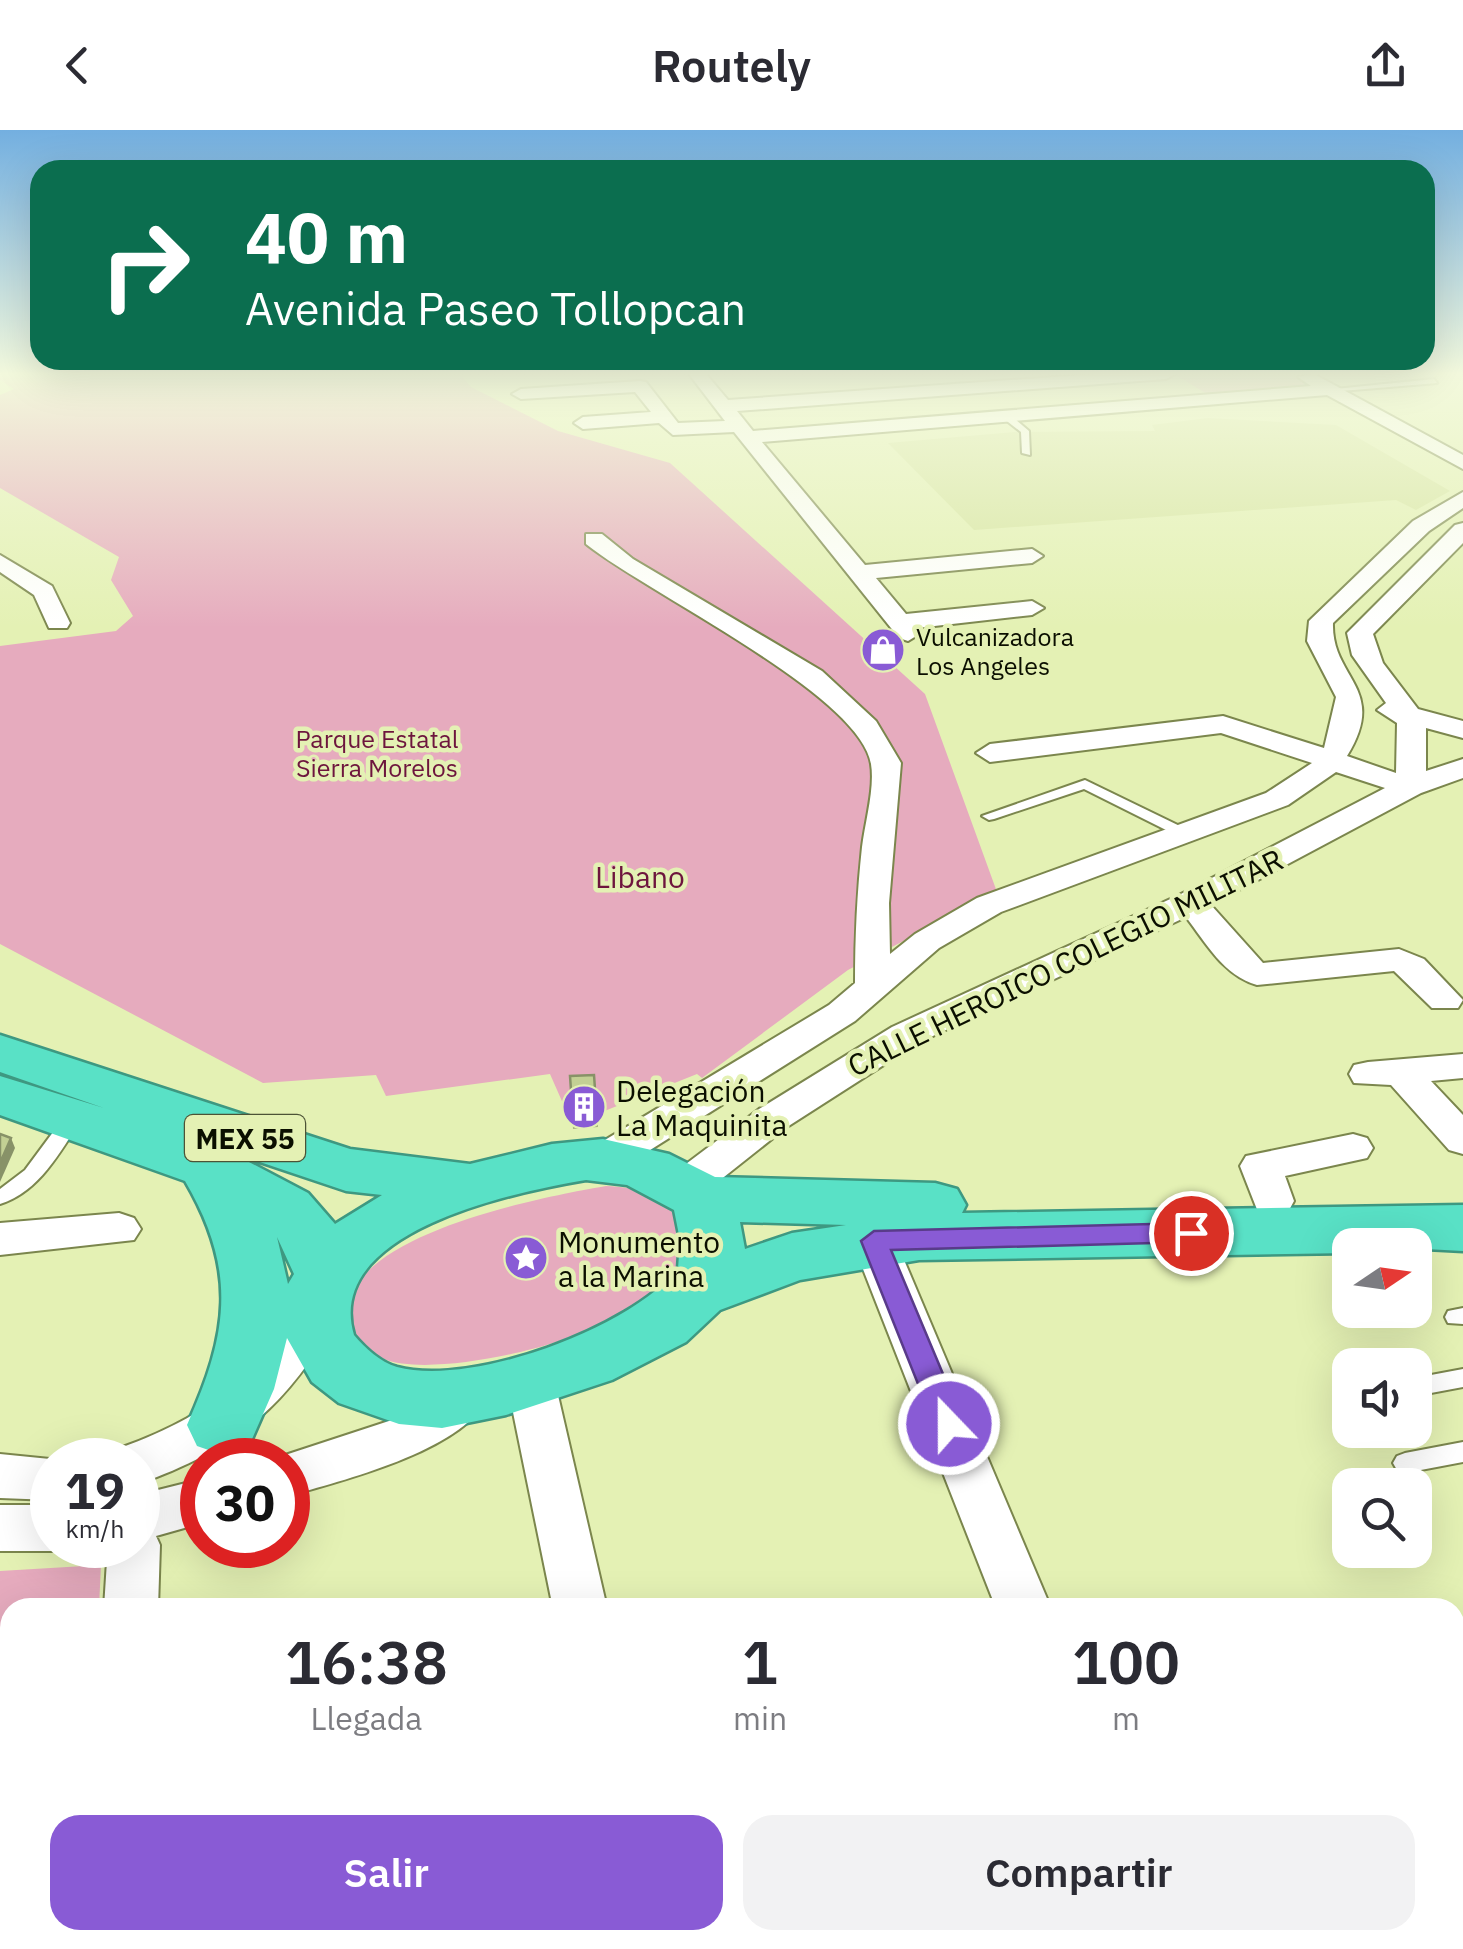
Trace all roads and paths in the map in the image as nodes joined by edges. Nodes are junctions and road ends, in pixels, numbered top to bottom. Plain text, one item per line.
1 (766, 459) edge
2 (1424, 459) edge
3 (1463, 483) edge
4 (1463, 498) edge
5 (594, 539) dead end
6 (1457, 543) edge
7 (1032, 556) dead end
8 (0, 562) edge
9 (858, 572) junction
10 (1032, 608) dead end
11 (58, 622) dead end
12 (1350, 697) junction
13 (1409, 716) junction
14 (1463, 730) edge
15 (990, 753) dead end
16 (1332, 760) junction
17 (1459, 775) edge
18 (1410, 787) junction
19 (989, 816) dead end
20 (1183, 834) junction
21 (1191, 902) junction
22 (874, 988) junction
23 (1445, 1000) dead end
24 (0, 1053) edge
25 (1463, 1066) edge
26 (0, 1095) edge
27 (72, 1120) junction
28 (1463, 1140) edge
29 (1353, 1148) dead end
30 (605, 1159) junction
31 (208, 1168) junction
32 (499, 1180) junction
33 (693, 1193) junction
34 (0, 1197) edge
35 (1463, 1198) edge
36 (1273, 1201) junction
37 (1463, 1228) edge
38 (118, 1229) dead end
39 (0, 1239) edge
40 (874, 1241) junction
41 (700, 1291) junction
42 (321, 1293) junction
43 (1463, 1378) edge
44 (1432, 1384) edge
45 (498, 1387) junction
46 (223, 1425) junction
47 (1463, 1452) edge
48 (160, 1454) edge
49 (1405, 1463) dead end
50 (310, 1467) edge
51 (0, 1476) edge
52 (30, 1478) edge
53 (0, 1528) edge
54 (30, 1528) edge
55 (133, 1568) edge
56 (131, 1598) edge
57 (576, 1598) edge
58 (1020, 1598) edge

1 - 9 street
2 - 3 street
4 - 12 street
5 - 22 street
6 - 13 street
7 - 9 street
8 - 11 street
9 - 10 street
12 - 13 street
12 - 16 street
13 - 14 street
13 - 18 street
15 - 16 street
16 - 18 street
16 - 20 street, CALLE HEROICO COLEGIO MILITAR
17 - 18 street, CALLE HEROICO COLEGIO MILITAR
18 - 21 street, CALLE HEROICO COLEGIO MILITAR
19 - 20 lane
20 - 22 street, CALLE HEROICO COLEGIO MILITAR
21 - 23 street
21 - 33 street, CALLE HEROICO COLEGIO MILITAR
22 - 30 street, CALLE HEROICO COLEGIO MILITAR
24 - 32 highway, MEX 55
25 - 28 street
26 - 27 highway, MEX 55
27 - 31 highway, MEX 55
27 - 34 lane
29 - 36 street
30 - 32 highway
30 - 33 highway
31 - 42 highway, MEX 55
31 - 46 highway
32 - 42 highway
33 - 36 highway
33 - 41 highway
35 - 36 highway
37 - 40 highway
38 - 39 street
40 - 41 highway
40 - 58 street
41 - 45 highway
42 - 45 highway
42 - 46 street
43 - 44 lane
45 - 50 street
45 - 57 street
46 - 48 street
47 - 49 lane
51 - 52 street
53 - 54 street
55 - 56 street

